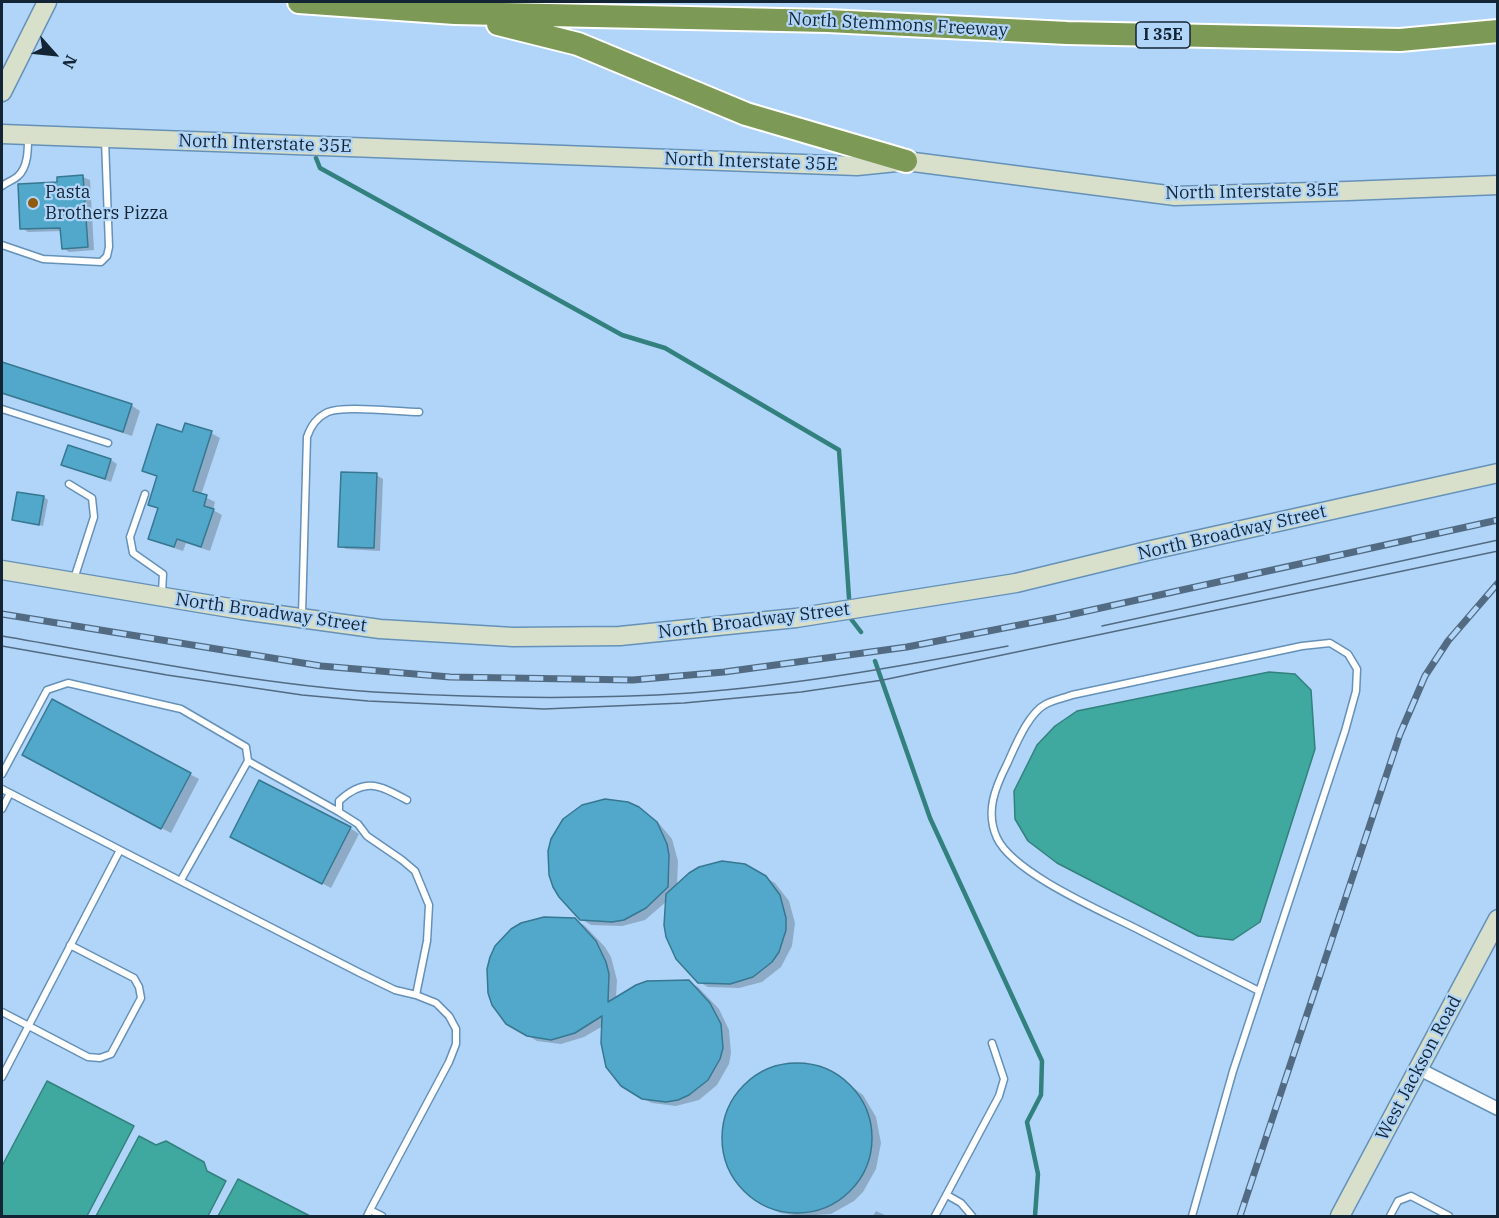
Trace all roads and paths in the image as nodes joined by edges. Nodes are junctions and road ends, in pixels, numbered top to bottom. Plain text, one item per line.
1 (47, 2) edge
2 (299, 2) edge
3 (455, 14) junction
4 (1497, 31) edge
5 (2, 92) edge
6 (2, 134) edge
7 (28, 136) junction
8 (105, 138) junction
9 (906, 161) junction
10 (1497, 184) edge
11 (2, 186) edge
12 (2, 245) edge
13 (2, 409) edge
14 (419, 412) dead end
15 (108, 442) dead end
16 (1497, 472) edge
17 (69, 484) dead end
18 (145, 494) dead end
19 (2, 570) edge
20 (73, 582) junction
21 (162, 597) junction
22 (301, 619) junction
23 (248, 760) junction
24 (2, 774) edge
25 (2, 789) edge
26 (10, 793) junction
27 (407, 800) dead end
28 (2, 809) edge
29 (339, 812) junction
30 (120, 850) junction
31 (181, 880) junction
32 (1497, 919) edge
33 (70, 945) junction
34 (1259, 991) junction
35 (417, 994) junction
36 (2, 1012) edge
37 (28, 1026) junction
38 (992, 1043) dead end
39 (1419, 1069) junction
40 (2, 1077) edge
41 (1497, 1109) edge
42 (947, 1194) junction
43 (369, 1213) edge
44 (382, 1216) edge
45 (935, 1216) edge
46 (972, 1216) edge
47 (1192, 1216) edge
48 (1340, 1216) edge
49 (1390, 1216) edge
50 (1449, 1216) edge

1 - 5 street
2 - 3 highway, North Stemmons Freeway / I 35E
3 - 4 highway, North Stemmons Freeway / I 35E
3 - 9 highway
6 - 7 street, North Interstate 35E
7 - 8 street, North Interstate 35E
7 - 11 lane
8 - 9 street, North Interstate 35E
8 - 12 lane
9 - 10 street, North Interstate 35E
13 - 15 lane
14 - 22 lane
16 - 22 street, North Broadway Street
17 - 20 lane
18 - 21 lane
19 - 20 street, North Broadway Street
20 - 21 street, North Broadway Street
21 - 22 street, North Broadway Street
23 - 24 lane
23 - 29 lane
23 - 31 lane
25 - 26 lane
26 - 28 lane
26 - 30 lane
27 - 29 lane
29 - 35 lane
30 - 31 lane
30 - 33 lane
31 - 35 lane
32 - 39 street, West Jackson Road
33 - 37 lane
33 - 37 lane
34 - 34 lane
34 - 47 lane
35 - 43 lane
36 - 37 lane
37 - 40 lane
38 - 42 lane
39 - 41 street
39 - 48 street, West Jackson Road
42 - 45 lane
42 - 46 lane
43 - 44 lane
49 - 50 lane

